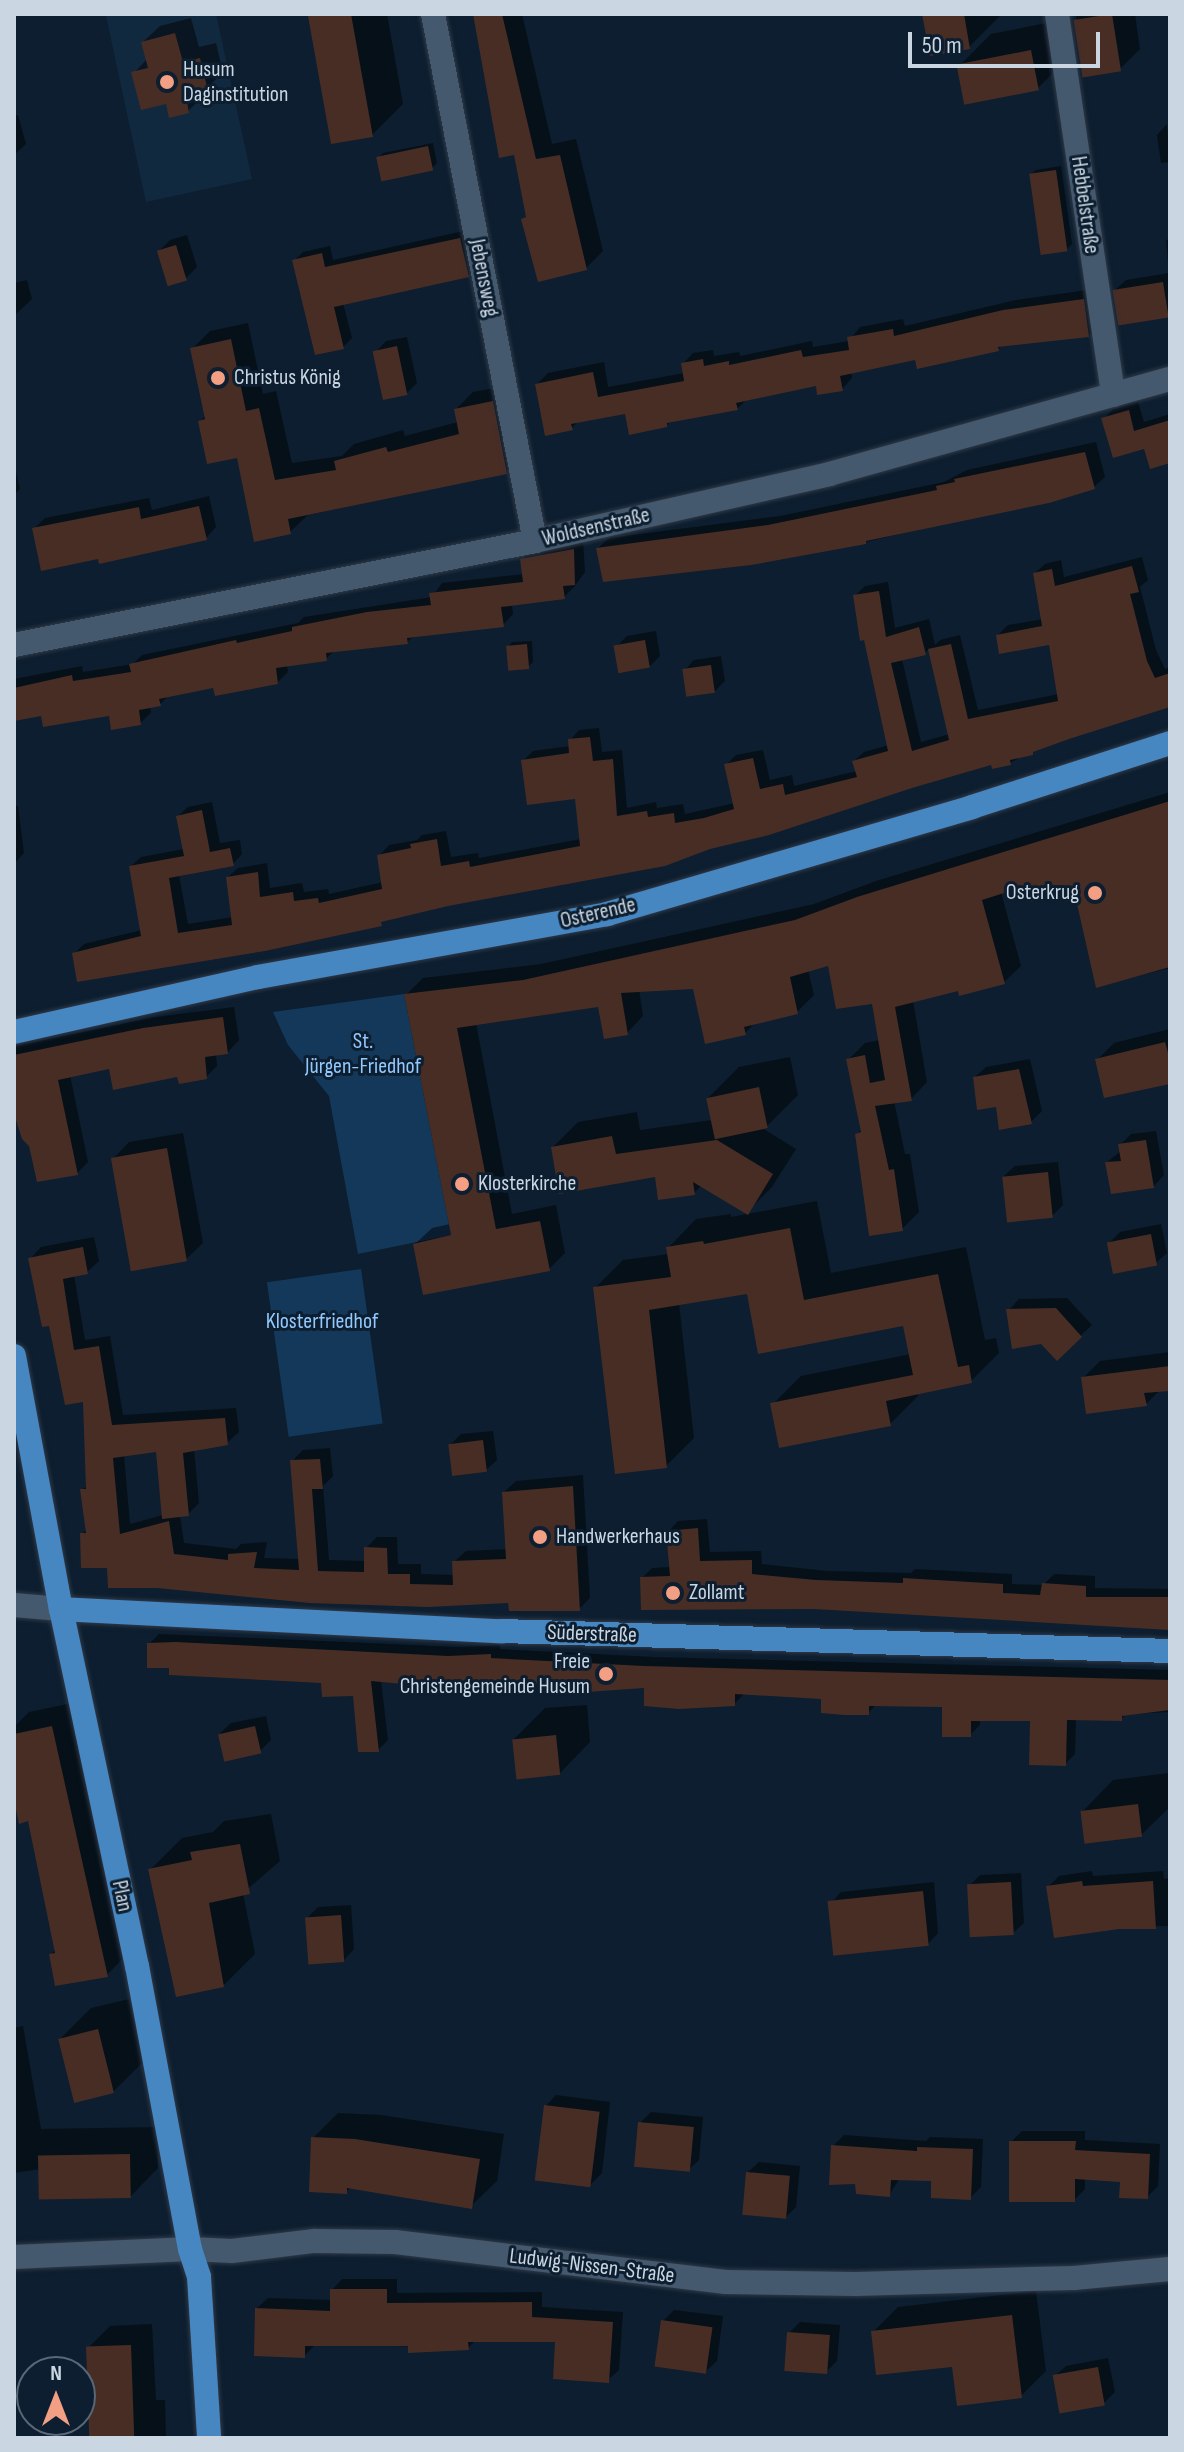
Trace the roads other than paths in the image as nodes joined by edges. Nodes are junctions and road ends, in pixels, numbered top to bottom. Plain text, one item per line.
1 (433, 14) edge
2 (1057, 14) edge
3 (1170, 379) edge
4 (1113, 395) junction
5 (535, 541) junction
6 (14, 645) edge
7 (1170, 743) edge
8 (14, 1032) edge
9 (14, 1356) edge
10 (20, 1422) edge
11 (14, 1605) edge
12 (61, 1609) junction
13 (1170, 1651) edge
14 (190, 2249) junction
15 (14, 2257) edge
16 (1170, 2269) edge
17 (209, 2438) edge

1 - 5 street, Jebensweg
2 - 4 street, Hebbelstraße
3 - 4 street, Woldsenstraße
4 - 5 street, Woldsenstraße
5 - 6 street, Woldsenstraße
7 - 8 main road, Osterende
9 - 10 main road, Plan
10 - 12 main road, Plan
11 - 12 street, Süderstraße
12 - 13 main road, Süderstraße
12 - 14 main road, Plan
14 - 15 street, Ludwig-Nissen-Straße
14 - 16 street, Ludwig-Nissen-Straße
14 - 17 main road, Plan

